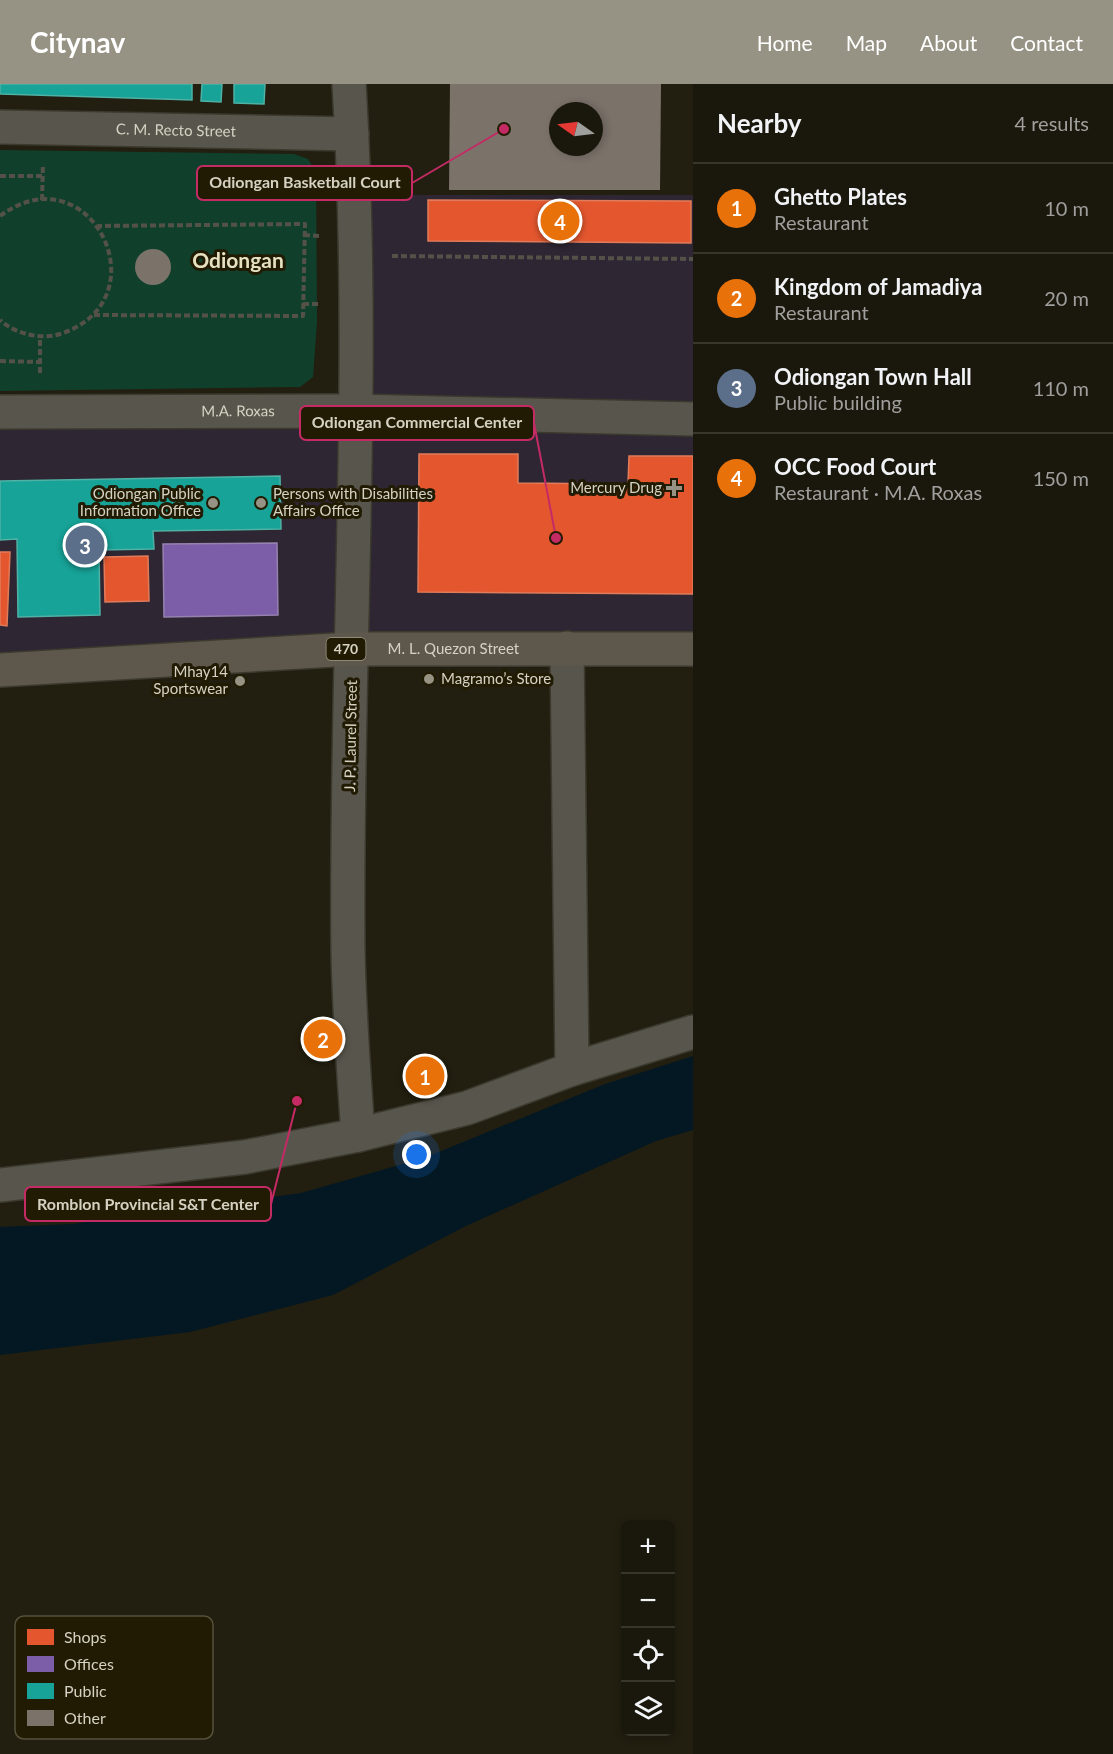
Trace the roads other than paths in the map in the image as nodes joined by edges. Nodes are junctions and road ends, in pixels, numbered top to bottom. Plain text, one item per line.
1 (349, 84) edge
2 (0, 127) edge
3 (352, 134) junction
4 (356, 411) junction
5 (0, 412) edge
6 (693, 419) edge
7 (567, 648) junction
8 (351, 649) junction
9 (693, 649) edge
10 (0, 669) edge
11 (693, 1032) edge
12 (572, 1069) junction
13 (358, 1135) junction
14 (0, 1185) edge

1 - 3 street, J. P. Laurel Street
2 - 3 street, C. M. Recto Street
3 - 4 street, J. P. Laurel Street
4 - 5 street, M.A. Roxas
4 - 6 street, M.A. Roxas
4 - 8 street, J. P. Laurel Street
7 - 8 main road, M. L. Quezon Street / 470
7 - 9 main road, M. L. Quezon Street / 470
7 - 12 street
8 - 10 main road, M. L. Quezon Street / 470
8 - 13 street, J. P. Laurel Street
11 - 12 street
12 - 13 street
13 - 14 street

